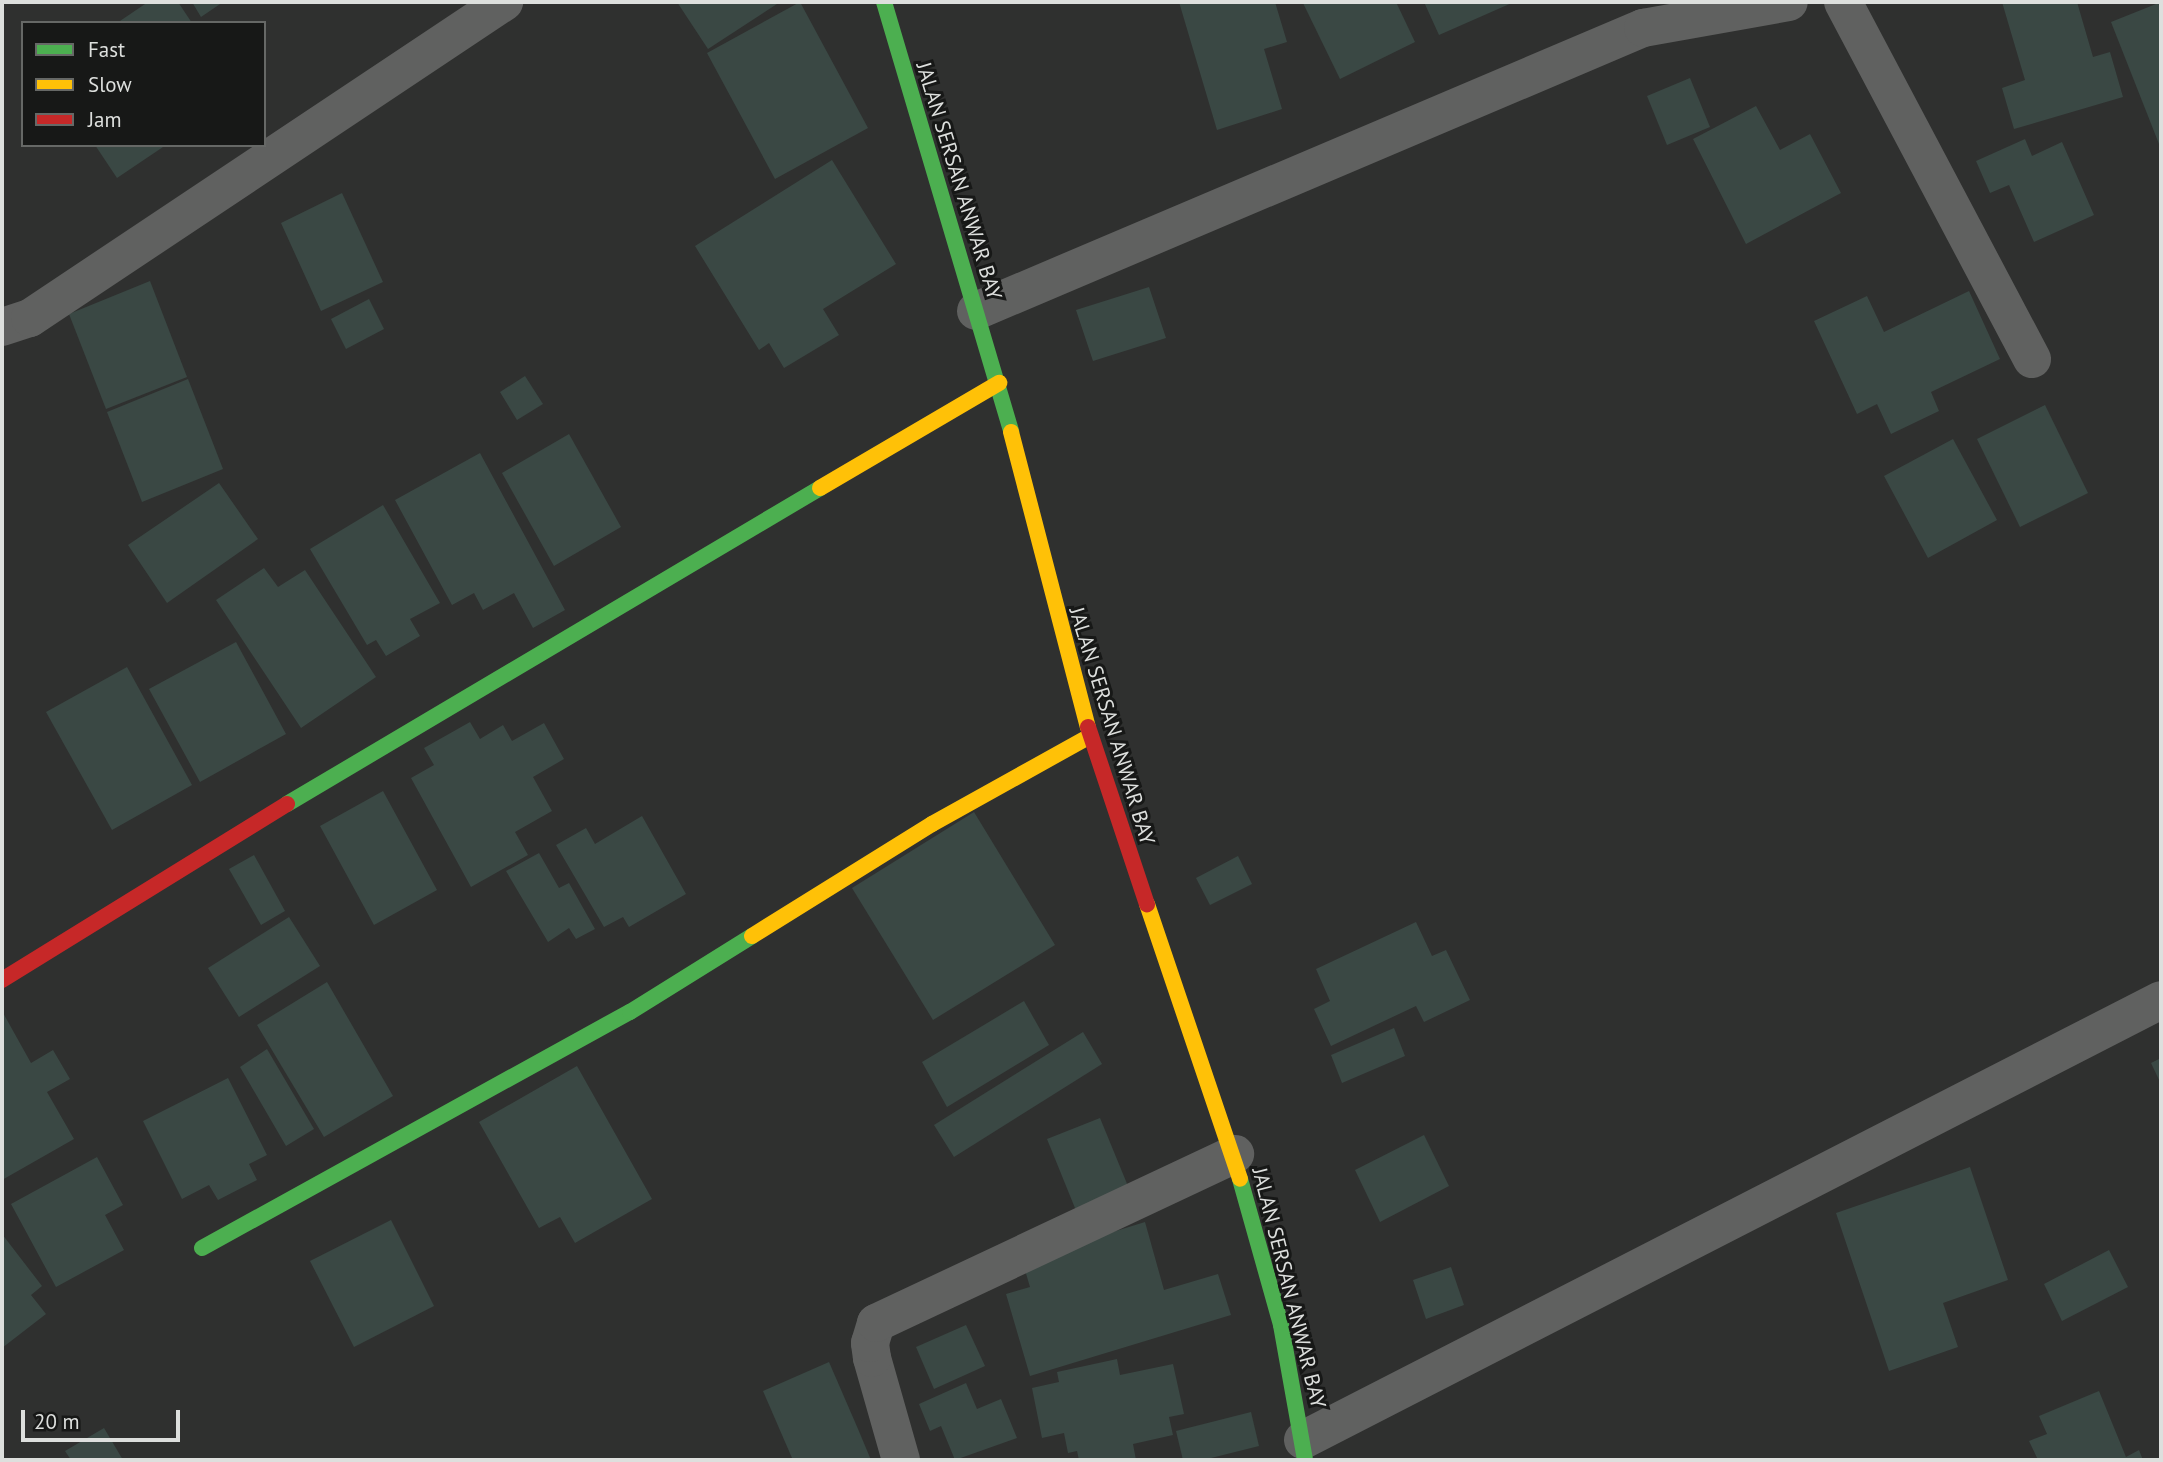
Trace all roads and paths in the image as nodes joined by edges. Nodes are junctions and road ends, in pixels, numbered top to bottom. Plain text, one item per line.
1 (504, 2) edge
2 (884, 2) edge
3 (1789, 2) edge
4 (1843, 2) edge
5 (1640, 15) edge
6 (976, 311) junction
7 (2, 327) edge
8 (2032, 359) dead end
9 (999, 383) junction
10 (1090, 736) junction
11 (2, 980) edge
12 (2161, 1000) edge
13 (1235, 1154) junction
14 (202, 1248) dead end
15 (1304, 1450) edge
16 (901, 1460) edge

1 - 7 street
2 - 6 street, JALAN SERSAN ANWAR BAY
3 - 5 street
4 - 8 street
5 - 6 street
6 - 9 street, JALAN SERSAN ANWAR BAY
9 - 10 street, JALAN SERSAN ANWAR BAY
9 - 11 street
10 - 13 street, JALAN SERSAN ANWAR BAY
10 - 14 street
12 - 15 street
13 - 15 street, JALAN SERSAN ANWAR BAY
13 - 16 street

